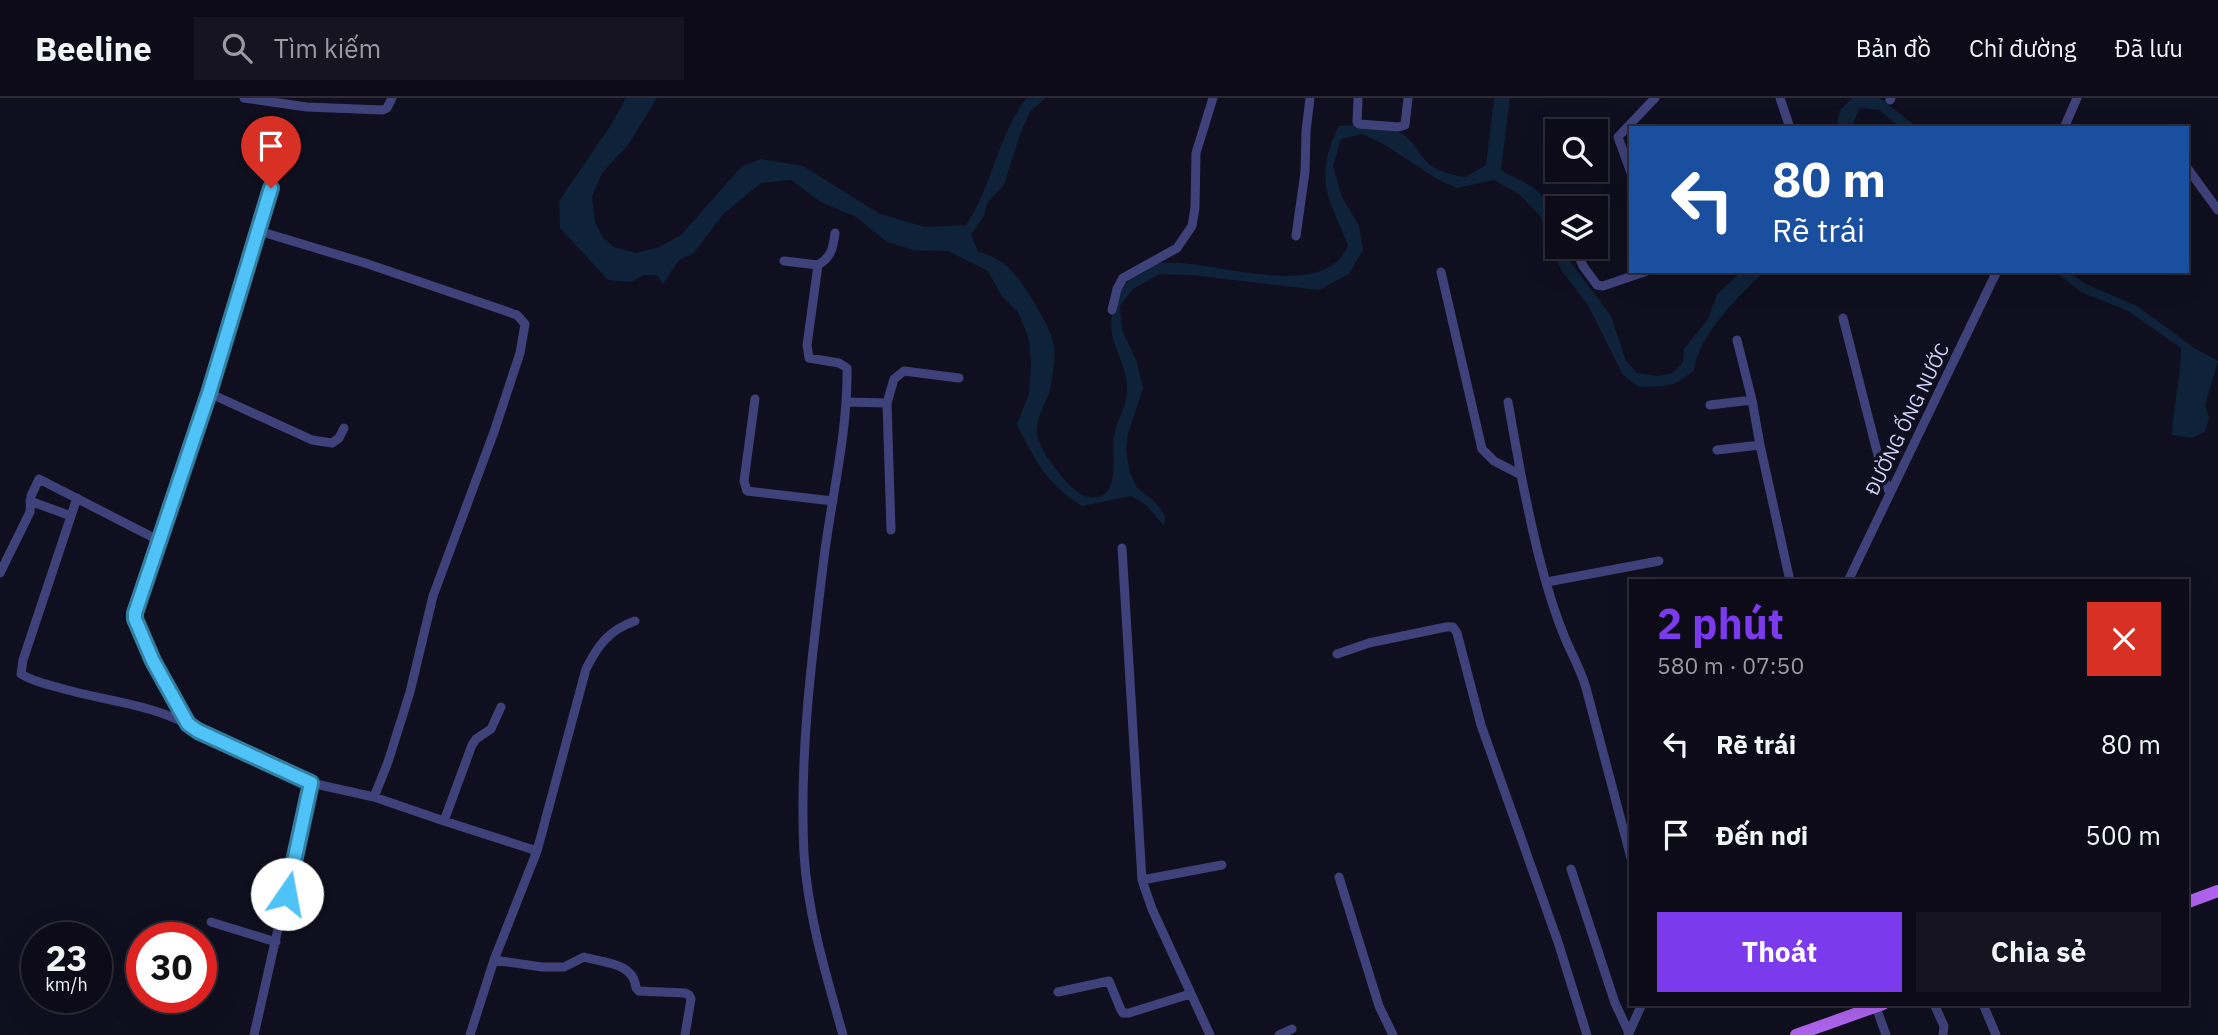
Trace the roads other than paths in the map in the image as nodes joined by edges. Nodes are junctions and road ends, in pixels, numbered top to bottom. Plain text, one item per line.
1 (244, 98) edge
2 (392, 98) edge
3 (1213, 98) edge
4 (1310, 98) edge
5 (1358, 98) edge
6 (1408, 98) edge
7 (1655, 98) edge
8 (1780, 98) edge
9 (2077, 98) edge
10 (1789, 126) edge
11 (2065, 126) edge
12 (1629, 167) edge
13 (2189, 170) edge
14 (271, 188) dead end
15 (2218, 210) edge
16 (259, 231) junction
17 (835, 233) dead end
18 (1296, 236) dead end
19 (1580, 259) edge
20 (784, 261) dead end
21 (818, 265) junction
22 (1441, 271) dead end
23 (1641, 273) edge
24 (1996, 273) edge
25 (1112, 310) dead end
26 (1843, 318) dead end
27 (1737, 340) dead end
28 (959, 378) dead end
29 (209, 393) junction
30 (755, 400) dead end
31 (1752, 400) junction
32 (848, 402) junction
33 (1508, 402) dead end
34 (887, 403) junction
35 (1710, 405) dead end
36 (344, 428) dead end
37 (1760, 445) junction
38 (1717, 450) dead end
39 (1521, 475) junction
40 (1890, 494) junction
41 (77, 498) junction
42 (31, 499) junction
43 (833, 501) junction
44 (71, 516) junction
45 (891, 530) dead end
46 (158, 540) junction
47 (1122, 548) dead end
48 (1659, 561) dead end
49 (0, 573) edge
50 (1790, 579) edge
51 (1849, 579) edge
52 (1547, 582) junction
53 (635, 621) dead end
54 (1337, 654) dead end
55 (501, 707) dead end
56 (188, 724) junction
57 (311, 783) junction
58 (374, 797) junction
59 (444, 821) junction
60 (1629, 850) edge
61 (537, 851) junction
62 (1222, 865) dead end
63 (1571, 869) dead end
64 (1339, 877) dead end
65 (1142, 880) junction
66 (2218, 891) edge
67 (2189, 902) edge
68 (217, 924) edge
69 (276, 942) junction
70 (494, 960) junction
71 (1058, 992) dead end
72 (1190, 994) junction
73 (1641, 1006) edge
74 (1880, 1006) edge
75 (1935, 1006) edge
76 (1984, 1006) edge
77 (1292, 1029) dead end
78 (1628, 1034) edge
79 (254, 1035) edge
80 (470, 1035) edge
81 (685, 1035) edge
82 (843, 1035) edge
83 (1210, 1035) edge
84 (1279, 1035) edge
85 (1393, 1035) edge
86 (1587, 1035) edge
87 (1796, 1035) edge
88 (1886, 1035) edge
89 (1943, 1035) edge
90 (1996, 1035) edge

1 - 2 street
3 - 25 street
4 - 18 street
5 - 6 street
7 - 12 street
8 - 10 street
9 - 11 street
13 - 15 street
14 - 16 street
16 - 29 street
16 - 58 street
17 - 21 street
19 - 23 street
20 - 21 street
21 - 32 street
22 - 39 street
24 - 40 street, ĐƯỜNG ỐNG NƯỚC
26 - 40 street
27 - 31 street
28 - 34 street
29 - 36 street
29 - 46 street
30 - 43 street
31 - 35 street
31 - 37 street
32 - 34 street
32 - 43 street
33 - 39 street
34 - 45 street
37 - 38 street
37 - 50 street
39 - 52 street
40 - 51 street, ĐƯỜNG ỐNG NƯỚC
41 - 42 street
41 - 44 street
41 - 46 street
42 - 44 street
42 - 49 street
43 - 82 street
44 - 56 street
46 - 56 street
47 - 65 street
48 - 52 street
52 - 60 street
53 - 61 street
54 - 86 street
55 - 59 street
56 - 57 street
57 - 58 street
57 - 69 street
58 - 59 street
59 - 61 street
61 - 70 street
62 - 65 street
63 - 78 street
64 - 85 street
65 - 72 street
66 - 67 main road
68 - 69 street
69 - 79 street
70 - 80 street
70 - 81 street
71 - 72 street
72 - 83 street
73 - 78 street
74 - 87 main road
74 - 88 street
75 - 89 street
76 - 90 street
77 - 84 street

